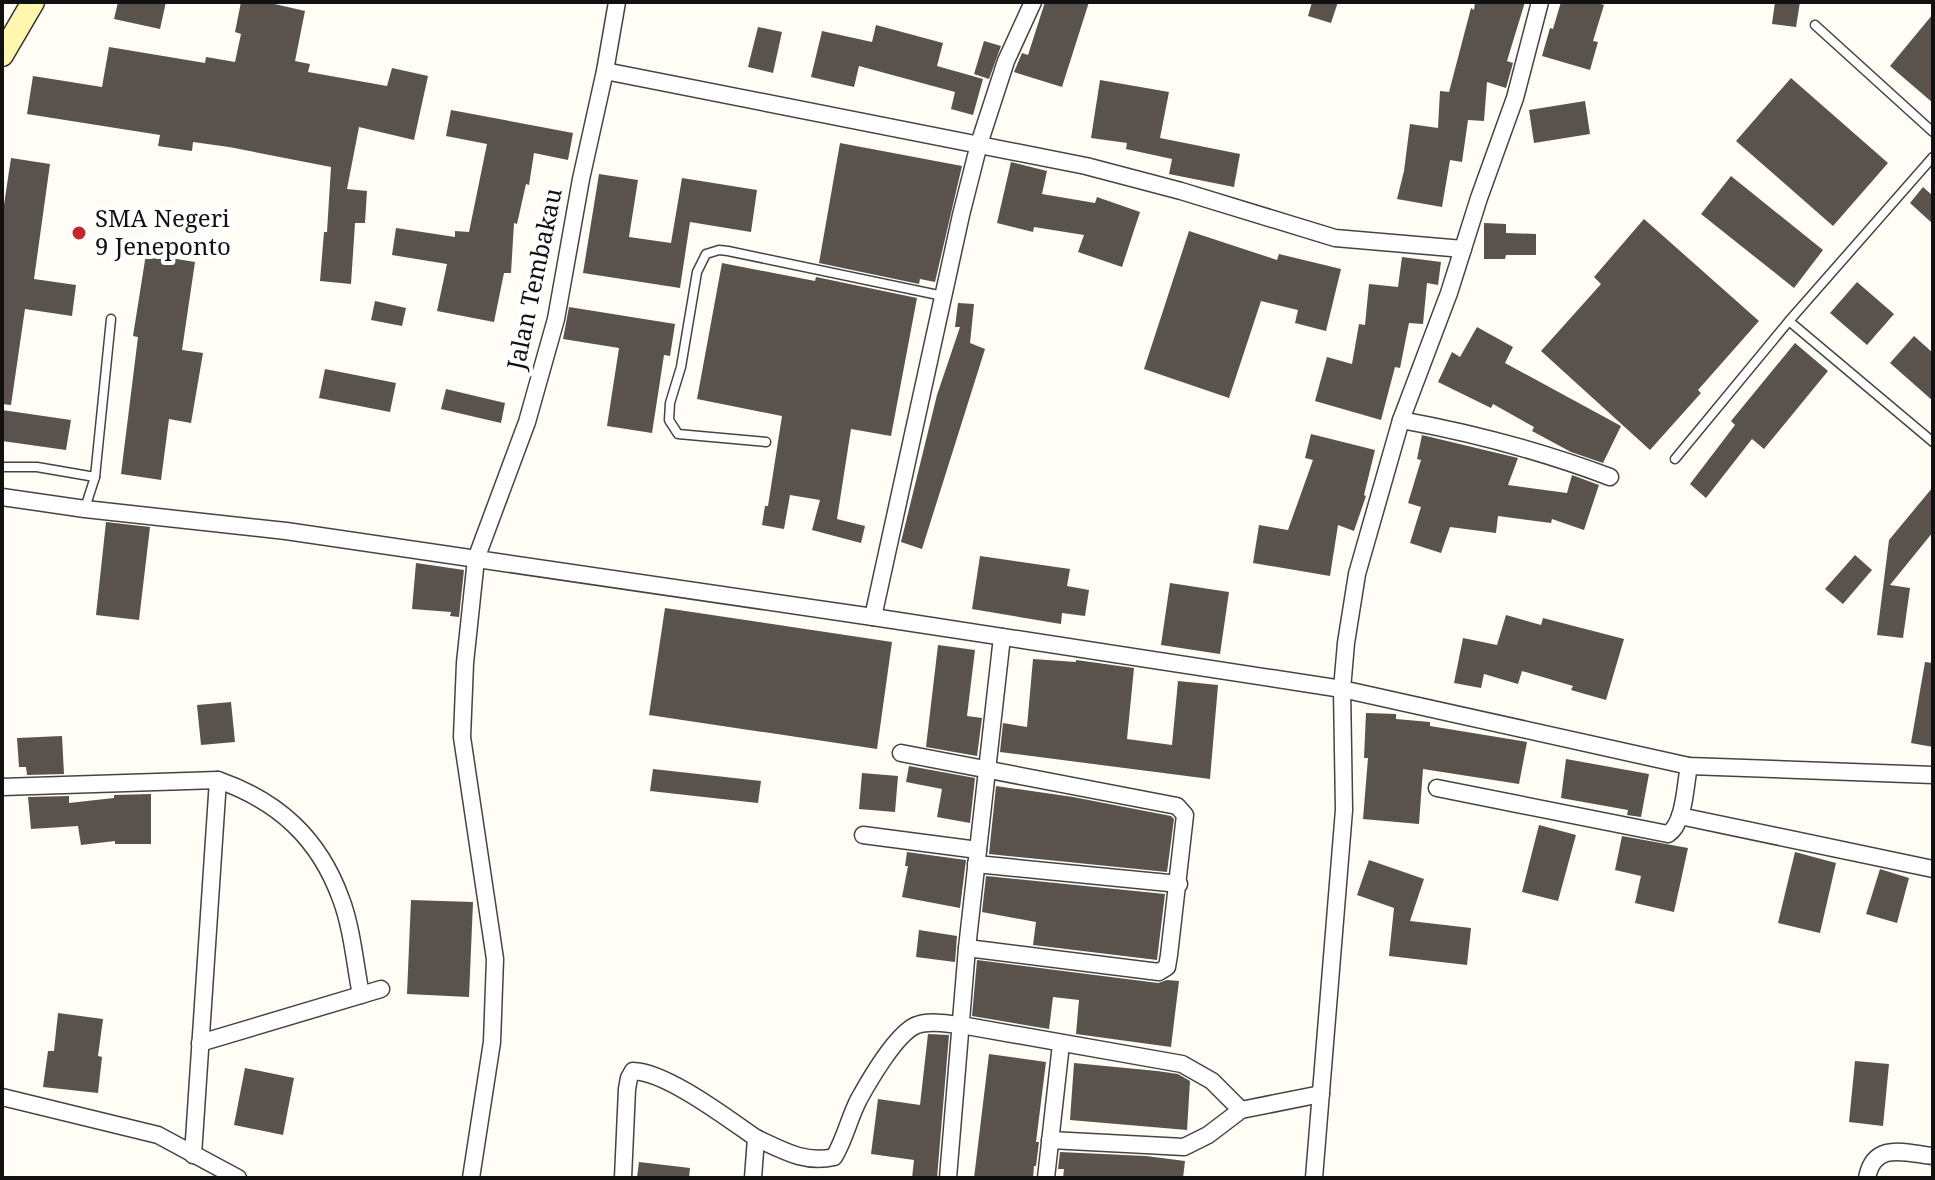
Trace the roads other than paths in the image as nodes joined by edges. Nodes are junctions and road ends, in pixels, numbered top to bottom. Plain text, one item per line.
1 (33, 2) edge
2 (617, 2) edge
3 (1033, 2) edge
4 (1540, 2) edge
5 (1815, 25) dead end
6 (2, 55) edge
7 (605, 71) junction
8 (1933, 132) edge
9 (979, 144) junction
10 (1933, 157) edge
11 (1463, 249) junction
12 (944, 296) junction
13 (111, 319) dead end
14 (1789, 321) junction
15 (1401, 420) junction
16 (766, 442) dead end
17 (1933, 442) edge
18 (1675, 459) dead end
19 (2, 467) edge
20 (95, 477) junction
21 (1610, 477) dead end
22 (2, 497) edge
23 (85, 509) junction
24 (476, 559) junction
25 (873, 617) junction
26 (1002, 637) junction
27 (1342, 689) junction
28 (901, 753) dead end
29 (1689, 766) junction
30 (987, 770) junction
31 (1933, 775) edge
32 (218, 780) junction
33 (2, 787) edge
34 (1437, 788) dead end
35 (1680, 816) junction
36 (863, 835) dead end
37 (977, 857) junction
38 (1933, 869) edge
39 (1179, 884) junction
40 (967, 948) junction
41 (381, 989) dead end
42 (361, 995) junction
43 (961, 1025) junction
44 (200, 1043) junction
45 (1061, 1044) junction
46 (1321, 1094) junction
47 (2, 1097) edge
48 (1241, 1110) junction
49 (756, 1138) junction
50 (1050, 1140) junction
51 (193, 1155) junction
52 (1933, 1156) edge
53 (238, 1178) edge
54 (471, 1178) edge
55 (623, 1178) edge
56 (753, 1178) edge
57 (948, 1178) edge
58 (1046, 1178) edge
59 (1314, 1178) edge
60 (1867, 1178) edge

1 - 6 main road
2 - 7 street, Jalan Tembakau
3 - 9 street
4 - 11 street
5 - 8 lane
7 - 9 street
7 - 24 street, Jalan Tembakau
9 - 11 street
9 - 12 street
10 - 14 lane
11 - 15 street
12 - 16 lane
12 - 25 street
13 - 20 lane
14 - 17 lane
14 - 18 lane
15 - 21 street
15 - 27 street
19 - 20 lane
20 - 23 lane
22 - 23 street
23 - 24 street
24 - 25 street
24 - 54 street, Jalan Tembakau
25 - 26 street
26 - 27 street
26 - 30 street
27 - 29 street
27 - 46 street
28 - 30 street
29 - 31 street
29 - 35 street
30 - 37 street
30 - 39 street
32 - 33 street
32 - 42 street
32 - 44 street
34 - 35 street
35 - 38 street
36 - 37 street
37 - 39 street
37 - 40 street
39 - 40 street
40 - 43 street
41 - 42 street
42 - 44 street
43 - 45 street
43 - 49 street
43 - 57 street
44 - 51 street
45 - 48 street
45 - 50 street
46 - 48 street
46 - 59 street
47 - 51 street
48 - 50 street
49 - 55 street
49 - 56 street
50 - 58 street
51 - 53 street
52 - 60 street

